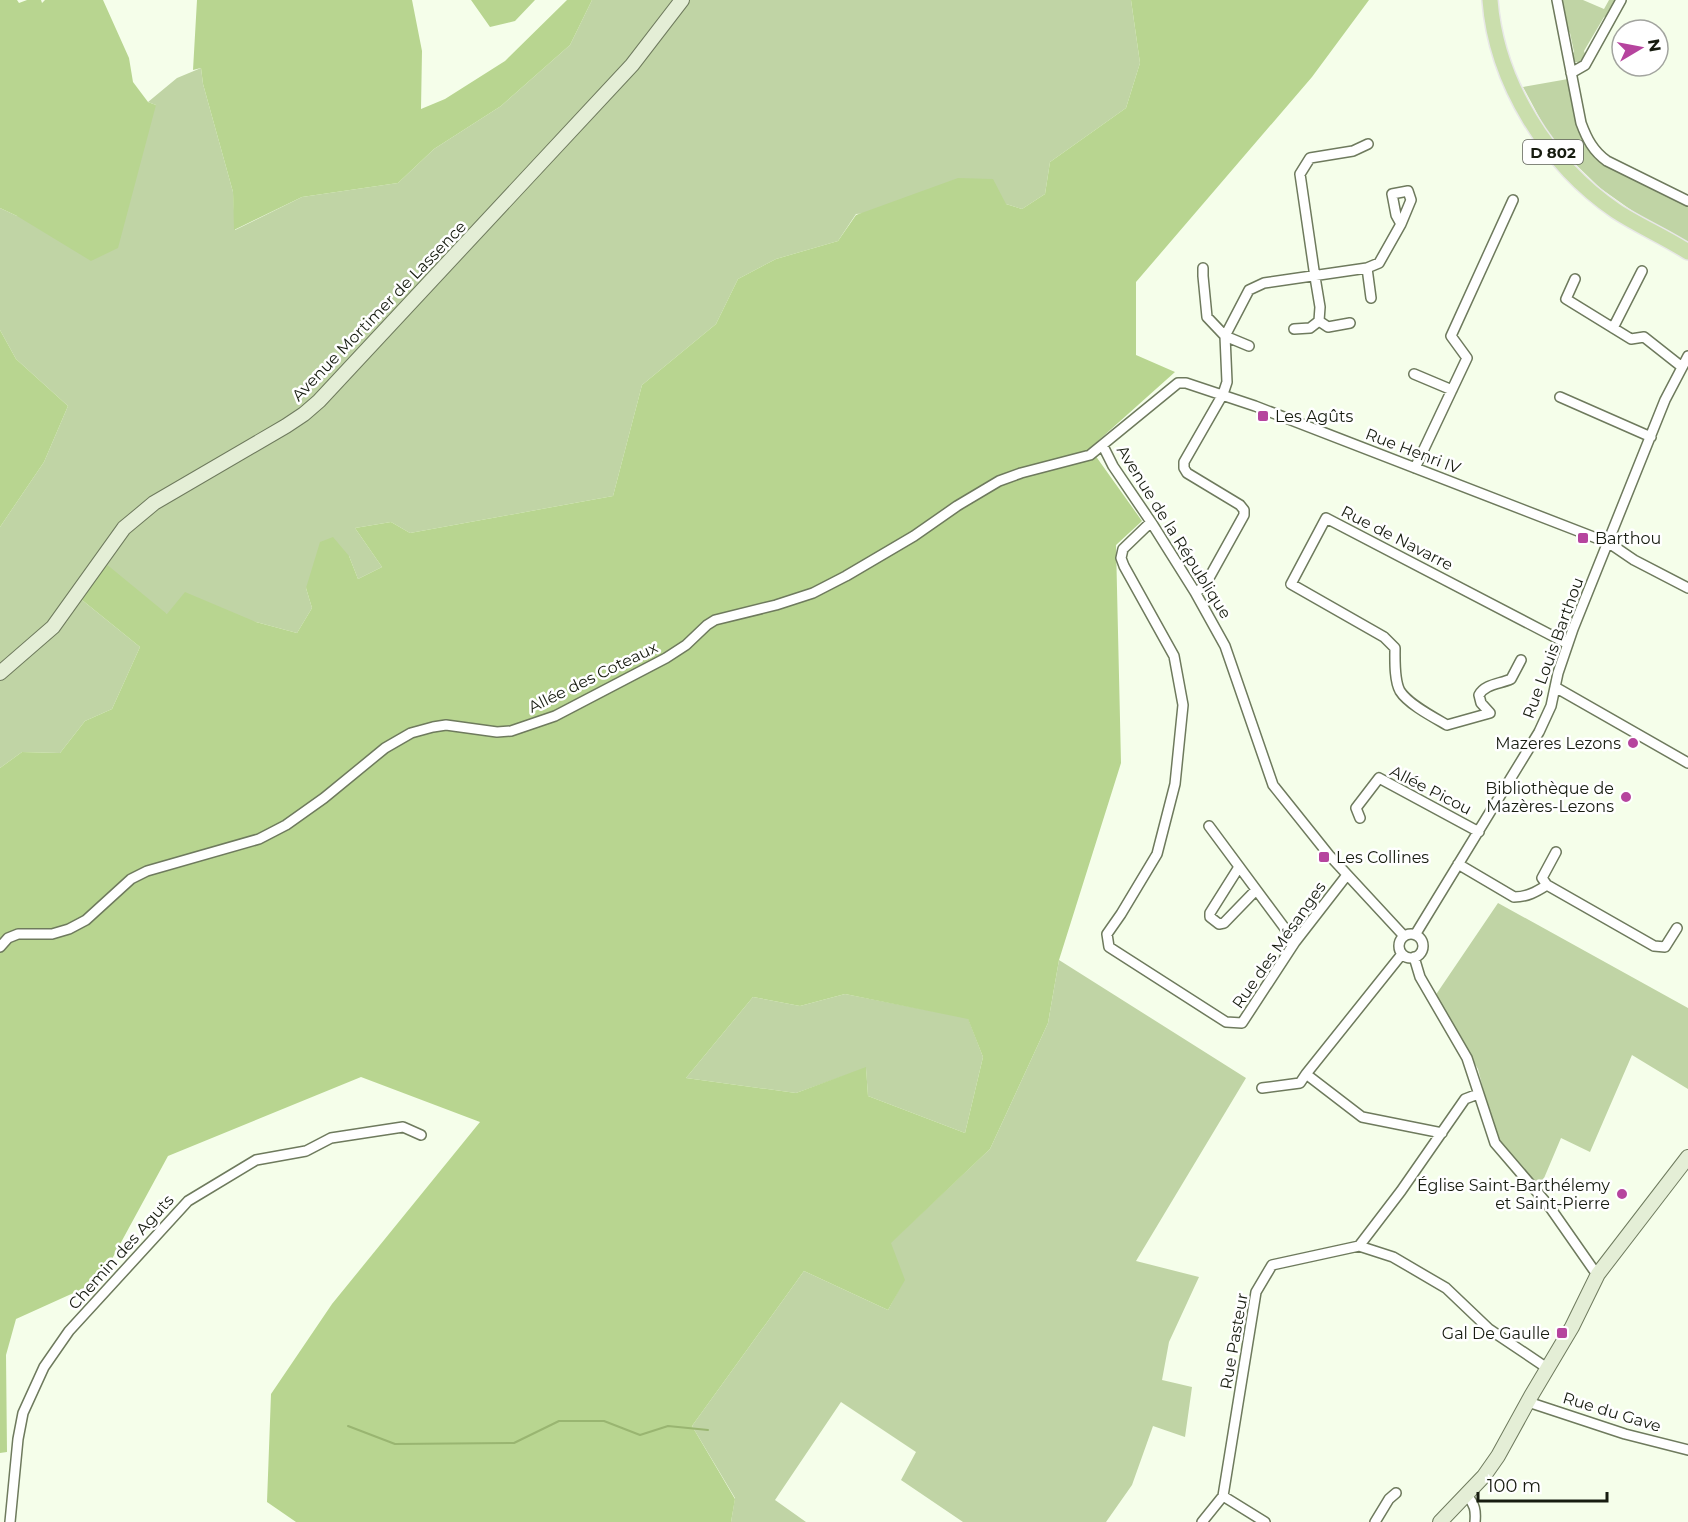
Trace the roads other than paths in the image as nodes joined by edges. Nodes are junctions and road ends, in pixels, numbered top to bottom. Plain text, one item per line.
1 (682, 0) edge
2 (1490, 0) edge
3 (1557, 0) edge
4 (1621, 0) edge
5 (1571, 73) junction
6 (1368, 144) dead end
7 (1513, 200) dead end
8 (1688, 201) edge
9 (1401, 224) dead end
10 (1687, 251) edge
11 (1203, 268) dead end
12 (1367, 268) junction
13 (1642, 271) dead end
14 (1315, 277) junction
15 (1575, 279) dead end
16 (1371, 298) dead end
17 (1319, 321) junction
18 (1350, 323) dead end
19 (1613, 328) junction
20 (1294, 329) dead end
21 (1226, 336) junction
22 (1249, 346) dead end
23 (1688, 356) edge
24 (1682, 367) junction
25 (1414, 374) dead end
26 (1452, 390) junction
27 (1223, 394) junction
28 (1560, 397) dead end
29 (1651, 437) junction
30 (1103, 446) junction
31 (1415, 468) junction
32 (1151, 522) junction
33 (1609, 543) junction
34 (1688, 588) edge
35 (1195, 592) junction
36 (1568, 644) junction
37 (1521, 660) dead end
38 (0, 673) edge
39 (1556, 687) junction
40 (1688, 763) edge
41 (1360, 818) dead end
42 (1209, 826) dead end
43 (1479, 832) junction
44 (1556, 852) dead end
45 (1458, 864) junction
46 (1239, 867) junction
47 (1347, 875) junction
48 (1547, 885) junction
49 (1256, 890) junction
50 (1677, 928) dead end
51 (1415, 935) junction
52 (1404, 936) junction
53 (1295, 942) junction
54 (0, 947) edge
55 (1402, 954) junction
56 (1414, 957) junction
57 (1306, 1074) junction
58 (1262, 1088) dead end
59 (1478, 1094) junction
60 (1442, 1133) junction
61 (421, 1135) dead end
62 (1688, 1157) edge
63 (1359, 1246) junction
64 (1598, 1274) junction
65 (1547, 1368) junction
66 (1528, 1402) junction
67 (1688, 1450) edge
68 (1396, 1493) dead end
69 (1222, 1496) junction
70 (1467, 1496) junction
71 (10, 1522) edge
72 (1202, 1522) edge
73 (1265, 1522) edge
74 (1375, 1522) edge
75 (1440, 1522) edge
76 (1475, 1522) edge

1 - 38 street, Avenue Mortimer de Lassence
2 - 10 main road, D 802
3 - 5 street
4 - 5 street
5 - 8 street
6 - 14 street
7 - 26 street
9 - 12 street
11 - 21 street
12 - 14 street
12 - 16 street
13 - 19 street
14 - 17 street
14 - 21 street
15 - 19 street
17 - 18 street
17 - 20 street
19 - 24 street
21 - 22 street
21 - 27 street
23 - 24 street, Rue Louis Barthou
24 - 29 street, Rue Louis Barthou
25 - 26 street
26 - 31 street
27 - 30 street, Rue Henri IV
27 - 31 street, Rue Henri IV
27 - 35 street
28 - 29 street
29 - 33 street, Rue Louis Barthou
30 - 32 street, Avenue de la République
30 - 54 street, Allée des Coteaux
31 - 33 street, Rue Henri IV
32 - 35 street, Avenue de la République
32 - 53 street, Rue des Mésanges
33 - 34 street, Rue Henri IV
33 - 36 street, Rue Louis Barthou
35 - 47 street, Avenue de la République
36 - 37 street, Rue de Navarre
36 - 39 street, Rue Louis Barthou
39 - 40 street
39 - 43 street, Rue Louis Barthou
41 - 43 street, Allée Picou
42 - 46 street
43 - 45 street, Rue Louis Barthou
44 - 48 street
45 - 48 street
45 - 51 street, Rue Louis Barthou
46 - 49 street
46 - 49 street
47 - 52 street, Avenue de la République
47 - 53 street, Rue des Mésanges
48 - 50 street
49 - 53 street
51 - 52 street
51 - 56 street
52 - 55 street
55 - 56 street
55 - 57 street
56 - 59 street
57 - 58 street
57 - 60 street
59 - 60 street
59 - 64 street
60 - 63 street
61 - 71 street, Chemin des Aguts
62 - 64 street
63 - 65 street
63 - 69 street, Rue Pasteur
64 - 65 street
65 - 66 street
66 - 67 street, Rue du Gave
66 - 70 street
68 - 74 street
69 - 72 street, Rue Pasteur
69 - 73 street
70 - 75 street
70 - 76 street

